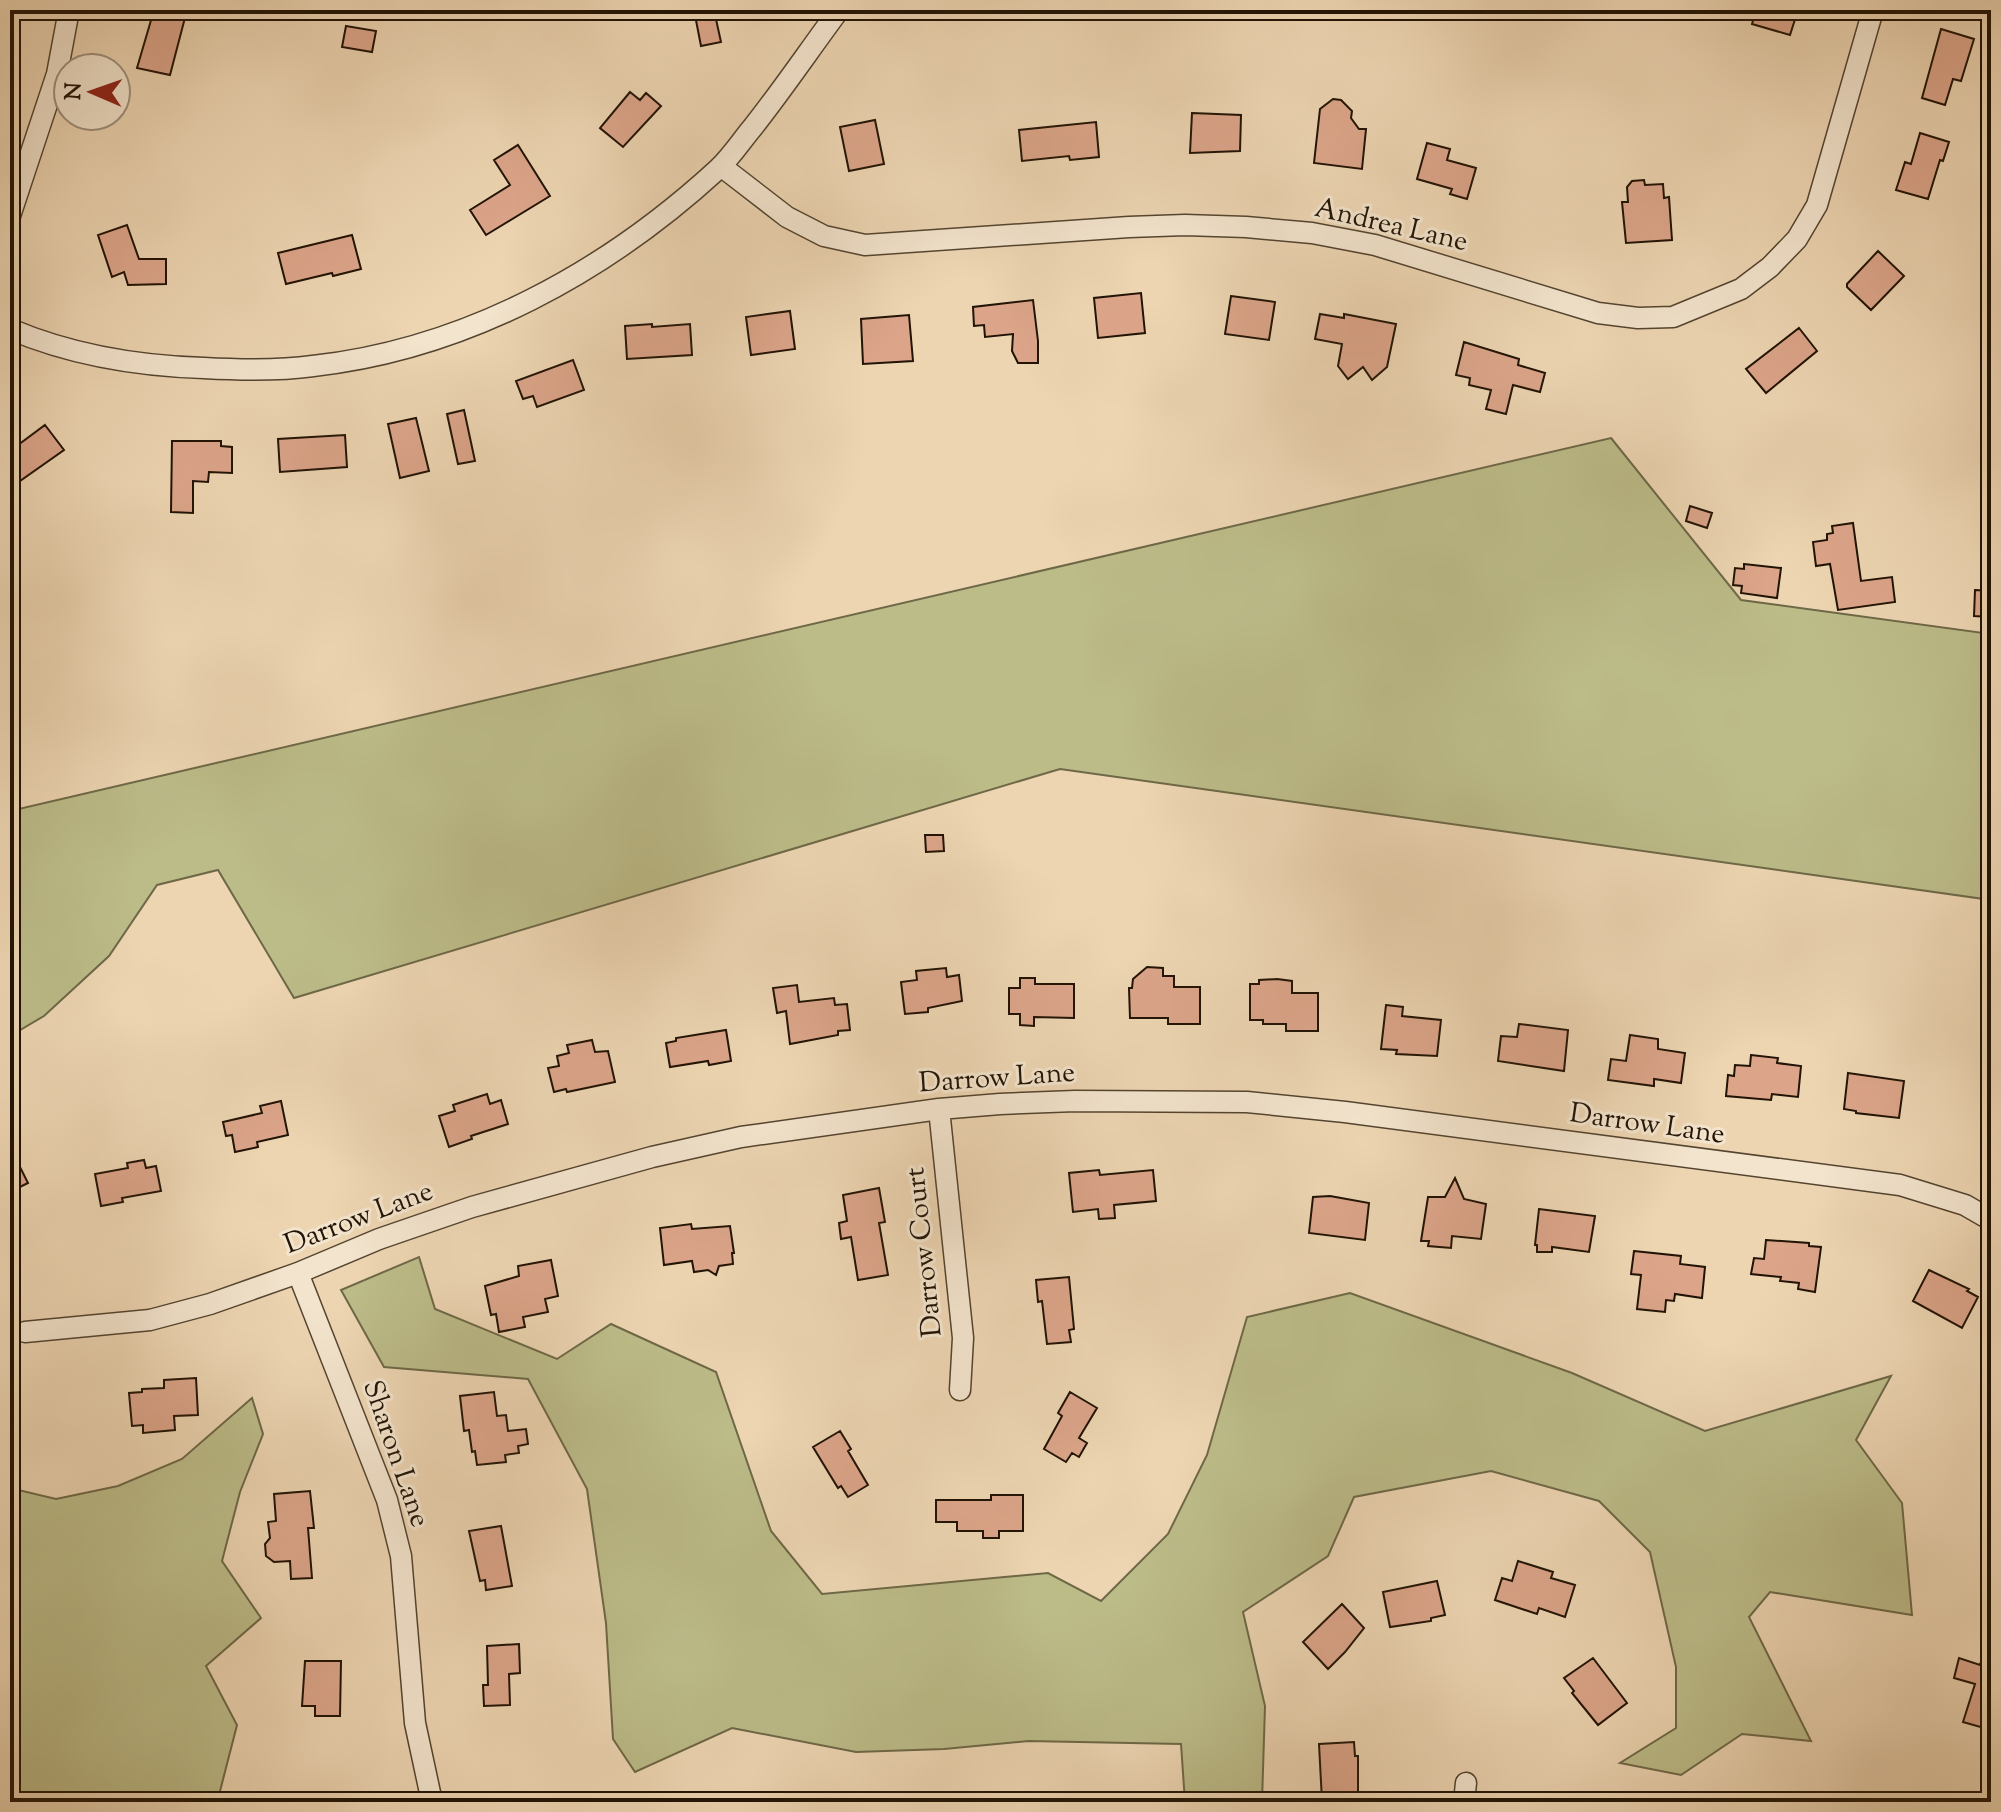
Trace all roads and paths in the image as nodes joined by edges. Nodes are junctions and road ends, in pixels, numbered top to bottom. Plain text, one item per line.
1 (69, 10) edge
2 (839, 10) edge
3 (1873, 10) edge
4 (721, 166) junction
5 (10, 216) edge
6 (10, 329) edge
7 (939, 1109) junction
8 (1991, 1220) edge
9 (298, 1273) junction
10 (25, 1332) dead end
11 (960, 1390) dead end
12 (432, 1802) edge

1 - 5 street
2 - 4 street
3 - 4 street, Andrea Lane
4 - 6 street
7 - 8 street, Darrow Lane
7 - 9 street, Darrow Lane
7 - 11 street, Darrow Court
9 - 10 street, Darrow Lane
9 - 12 street, Sharon Lane

